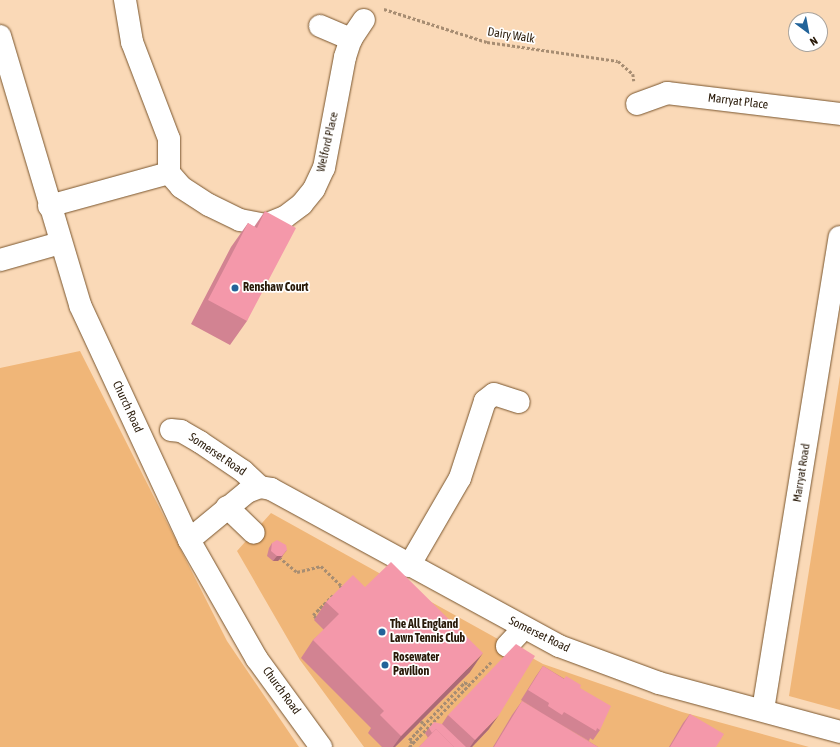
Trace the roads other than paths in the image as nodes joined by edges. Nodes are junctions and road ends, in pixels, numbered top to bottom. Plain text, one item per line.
1 (125, 0) edge
2 (364, 20) road end
3 (320, 26) dead end
4 (0, 36) edge
5 (351, 39) junction
6 (637, 104) road end
7 (840, 114) edge
8 (168, 173) junction
9 (49, 206) junction
10 (840, 236) edge
11 (60, 243) junction
12 (0, 260) edge
13 (835, 297) edge
14 (519, 402) dead end
15 (171, 430) dead end
16 (260, 487) junction
17 (227, 507) junction
18 (254, 533) road end
19 (189, 540) junction
20 (409, 566) junction
21 (524, 628) junction
22 (507, 646) road end
23 (763, 710) junction
24 (840, 732) edge
25 (321, 747) edge

1 - 8 street
2 - 5 street, Welford Place
3 - 5 street
4 - 9 street, Church Road
5 - 8 street, Welford Place
6 - 7 street, Marryat Place
8 - 9 street
9 - 11 street, Church Road
10 - 13 street, Marryat Road
11 - 12 street
11 - 19 street, Church Road
13 - 23 street, Marryat Road
14 - 20 street
15 - 16 street, Somerset Road
16 - 17 street, Somerset Road
16 - 20 street, Somerset Road
17 - 18 street
17 - 19 street, Somerset Road
19 - 25 street, Church Road
20 - 21 street, Somerset Road
21 - 22 street
21 - 23 street, Somerset Road
23 - 24 street, Somerset Road

